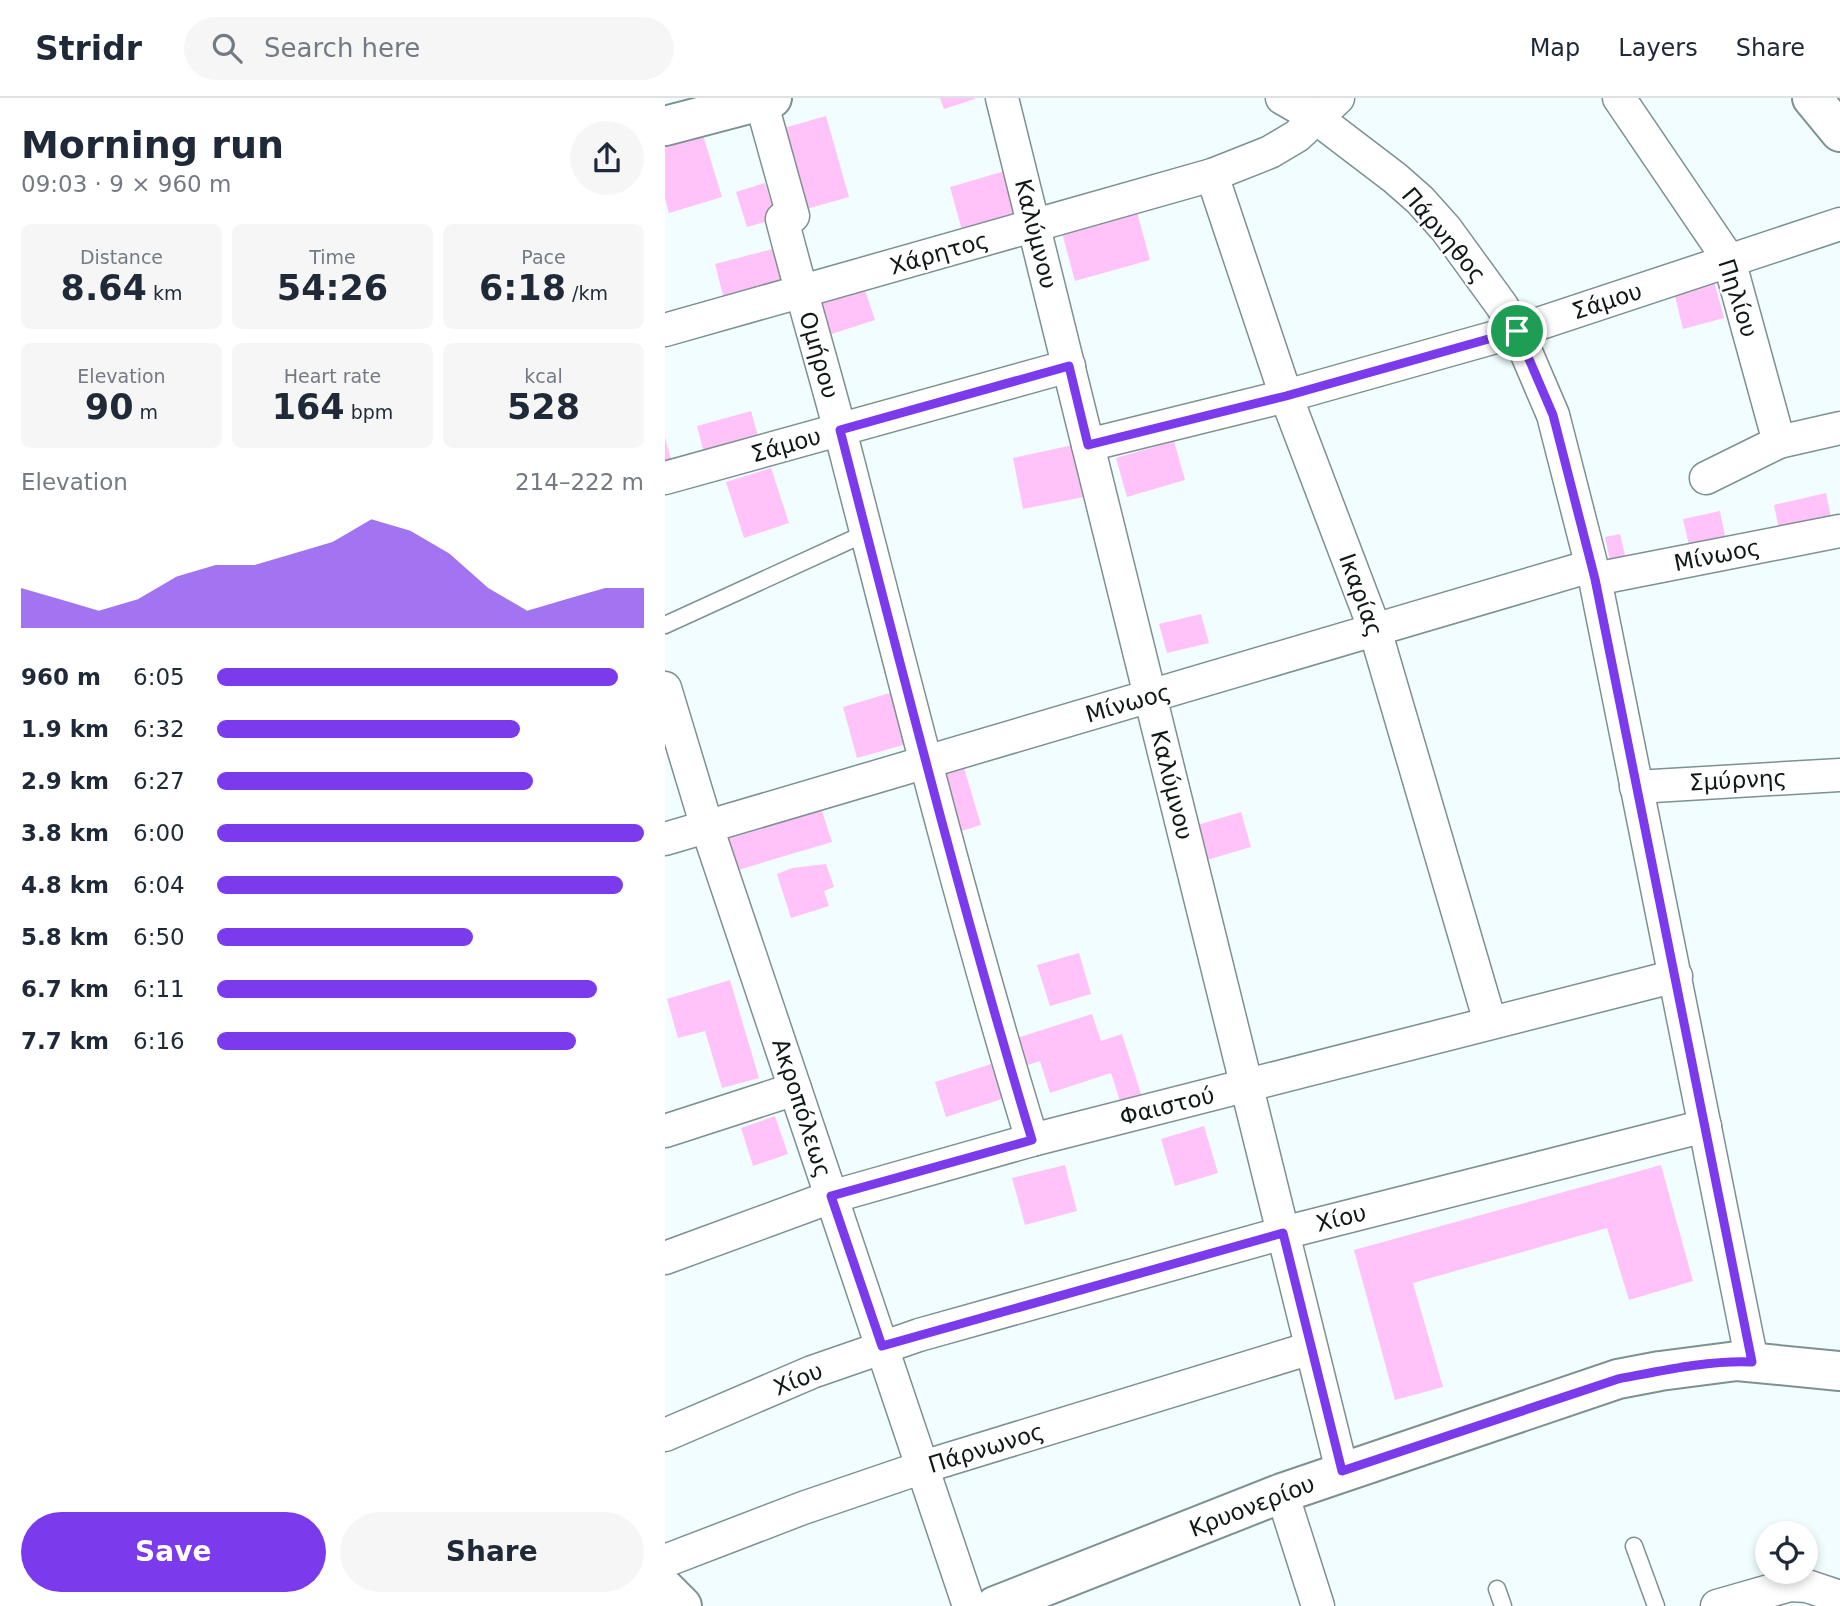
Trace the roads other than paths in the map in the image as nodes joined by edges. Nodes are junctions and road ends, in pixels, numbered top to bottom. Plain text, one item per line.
1 (1002, 98) edge
2 (1282, 98) edge
3 (1619, 98) edge
4 (1812, 98) edge
5 (767, 99) edge
6 (1327, 108) edge
7 (665, 126) edge
8 (1840, 132) edge
9 (1212, 175) junction
10 (1840, 224) edge
11 (1034, 226) junction
12 (1729, 260) junction
13 (800, 292) junction
14 (665, 330) edge
15 (1517, 331) junction
16 (1069, 366) junction
17 (1286, 396) junction
18 (1840, 428) edge
19 (840, 430) junction
20 (1779, 442) junction
21 (1088, 445) junction
22 (665, 478) edge
23 (1706, 478) dead end
24 (1840, 531) edge
25 (866, 533) junction
26 (1593, 573) junction
27 (665, 625) edge
28 (1375, 630) junction
29 (665, 688) edge
30 (1150, 696) junction
31 (926, 762) junction
32 (1840, 775) edge
33 (1636, 787) junction
34 (707, 827) junction
35 (665, 839) edge
36 (1676, 976) junction
37 (1490, 1022) junction
38 (1247, 1086) junction
39 (795, 1089) junction
40 (1706, 1126) junction
41 (665, 1131) edge
42 (1032, 1140) junction
43 (831, 1196) junction
44 (1283, 1233) junction
45 (665, 1258) edge
46 (882, 1346) junction
47 (1311, 1348) junction
48 (1752, 1362) junction
49 (1840, 1371) edge
50 (665, 1435) edge
51 (923, 1467) junction
52 (1342, 1471) junction
53 (1282, 1493) junction
54 (1634, 1546) dead end
55 (665, 1561) edge
56 (665, 1589) edge
57 (1497, 1589) dead end
58 (1840, 1597) edge
59 (682, 1606) edge
60 (969, 1606) edge
61 (995, 1606) edge
62 (1318, 1606) edge
63 (1503, 1606) edge
64 (1656, 1606) edge
65 (1717, 1606) edge

1 - 11 street, Καλύμνου
2 - 6 street, Πάρνηθος
3 - 12 street, Πηλίου
4 - 8 street
5 - 7 street
5 - 13 street, Ομήρου
6 - 9 street, Χάρητος
6 - 15 street, Πάρνηθος
9 - 11 street, Χάρητος
9 - 17 street, Ικαρίας
10 - 12 street, Σάμου
11 - 13 street, Χάρητος
11 - 16 street, Καλύμνου
12 - 15 street, Σάμου
12 - 20 street, Πηλίου
13 - 14 street, Χάρητος
13 - 19 street, Ομήρου
15 - 17 street, Σάμου
15 - 26 street, Πάρνηθος
16 - 19 street, Σάμου
16 - 21 street, Καλύμνου
17 - 21 street, Σάμου
17 - 28 street, Ικαρίας
18 - 20 street
19 - 22 street, Σάμου
19 - 25 street, Ομήρου
20 - 23 street
21 - 30 street, Καλύμνου
24 - 26 street, Μίνωος
25 - 27 lane
25 - 31 street, Ομήρου
26 - 28 street, Μίνωος
26 - 33 street, Πάρνηθος
28 - 30 street, Μίνωος
28 - 37 street, Ικαρίας
29 - 34 street, Ακροπόλεως
30 - 31 street, Μίνωος
30 - 38 street, Καλύμνου
31 - 34 street, Μίνωος
31 - 42 street, Ομήρου
32 - 33 street, Σμύρνης
33 - 36 street, Πάρνηθος
34 - 35 street, Μίνωος
34 - 39 street, Ακροπόλεως
36 - 37 street, Φαιστού
36 - 40 street, Πάρνηθος
37 - 38 street, Φαιστού
38 - 42 street, Φαιστού
38 - 44 street, Καλύμνου
39 - 41 street
39 - 43 street, Ακροπόλεως
40 - 44 street, Χίου
40 - 48 street, Πάρνηθος
42 - 43 street, Φαιστού
43 - 45 street, Φαιστού
43 - 46 street, Ακροπόλεως
44 - 46 street, Χίου
44 - 47 street, Καλύμνου
46 - 50 street, Χίου
46 - 51 street, Ακροπόλεως
47 - 51 street, Πάρνωνος
47 - 52 street, Καλύμνου
48 - 49 street, Κρυονερίου
48 - 52 street, Κρυονερίου
51 - 55 street, Πάρνωνος
51 - 60 street, Ακροπόλεως
52 - 53 street, Κρυονερίου
53 - 61 street, Κρυονερίου
53 - 62 street
54 - 64 lane
56 - 59 street
57 - 63 lane
58 - 65 street

